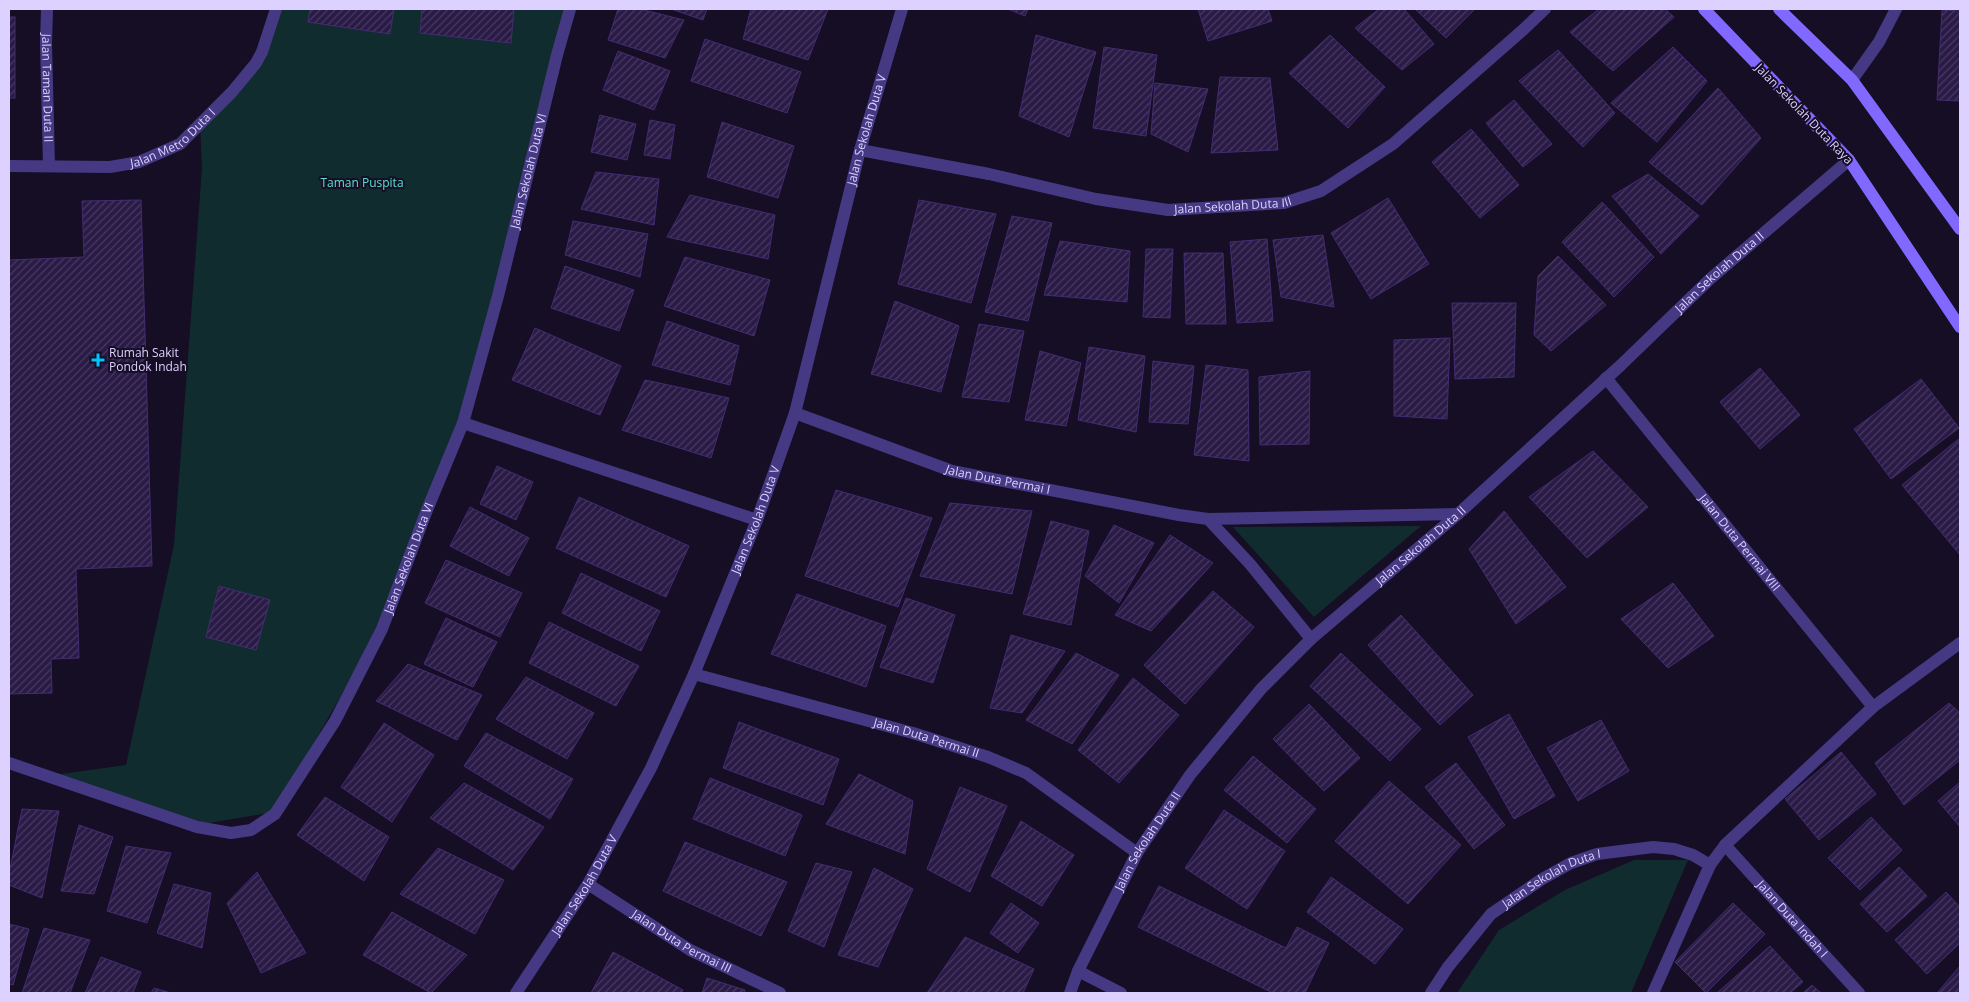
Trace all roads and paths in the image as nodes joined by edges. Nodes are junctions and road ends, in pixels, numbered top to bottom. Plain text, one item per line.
1 (47, 9) edge
2 (276, 9) edge
3 (570, 9) edge
4 (902, 9) edge
5 (1545, 9) edge
6 (1704, 9) edge
7 (1779, 9) edge
8 (1896, 9) edge
9 (1852, 80) junction
10 (860, 150) junction
11 (1849, 160) junction
12 (9, 166) edge
13 (49, 166) junction
14 (1960, 229) edge
15 (1960, 327) edge
16 (1606, 378) junction
17 (795, 413) junction
18 (463, 423) junction
19 (1458, 514) junction
20 (1208, 519) junction
21 (757, 520) junction
22 (1312, 639) junction
23 (1958, 649) edge
24 (694, 674) junction
25 (1874, 706) junction
26 (9, 763) edge
27 (1725, 844) junction
28 (1137, 853) junction
29 (1710, 865) junction
30 (588, 884) junction
31 (1078, 971) junction
32 (516, 993) edge
33 (780, 993) edge
34 (1070, 993) edge
35 (1121, 993) edge
36 (1431, 993) edge
37 (1653, 993) edge
38 (1859, 993) edge

1 - 13 street, Jalan Taman Duta II
2 - 13 street, Jalan Metro Duta I
3 - 18 street, Jalan Sekolah Duta VI
4 - 10 street, Jalan Sekolah Duta V
5 - 10 street, Jalan Sekolah Duta III
6 - 11 street, Jalan Sekolah Duta Raya
7 - 9 street
8 - 9 street
9 - 14 street
10 - 17 street, Jalan Sekolah Duta V
11 - 15 street, Jalan Sekolah Duta Raya
11 - 16 street, Jalan Sekolah Duta II
12 - 13 street, Jalan Metro Duta I
16 - 19 street, Jalan Sekolah Duta II
16 - 25 street, Jalan Duta Permai VIII
17 - 20 street, Jalan Duta Permai I
17 - 21 street, Jalan Sekolah Duta V
18 - 21 street
18 - 26 street, Jalan Sekolah Duta VI
19 - 20 street, Jalan Duta Permai I
19 - 22 street, Jalan Sekolah Duta II
20 - 22 street
21 - 24 street, Jalan Sekolah Duta V
22 - 28 street, Jalan Sekolah Duta II
23 - 25 street
24 - 28 street, Jalan Duta Permai II
24 - 30 street, Jalan Sekolah Duta V
25 - 27 street
27 - 29 street
27 - 38 street, Jalan Duta Indah I
28 - 31 street, Jalan Sekolah Duta II
29 - 36 street, Jalan Sekolah Duta I
29 - 37 street
30 - 32 street, Jalan Sekolah Duta V
30 - 33 street, Jalan Duta Permai III
31 - 34 street, Jalan Sekolah Duta II
31 - 35 street

